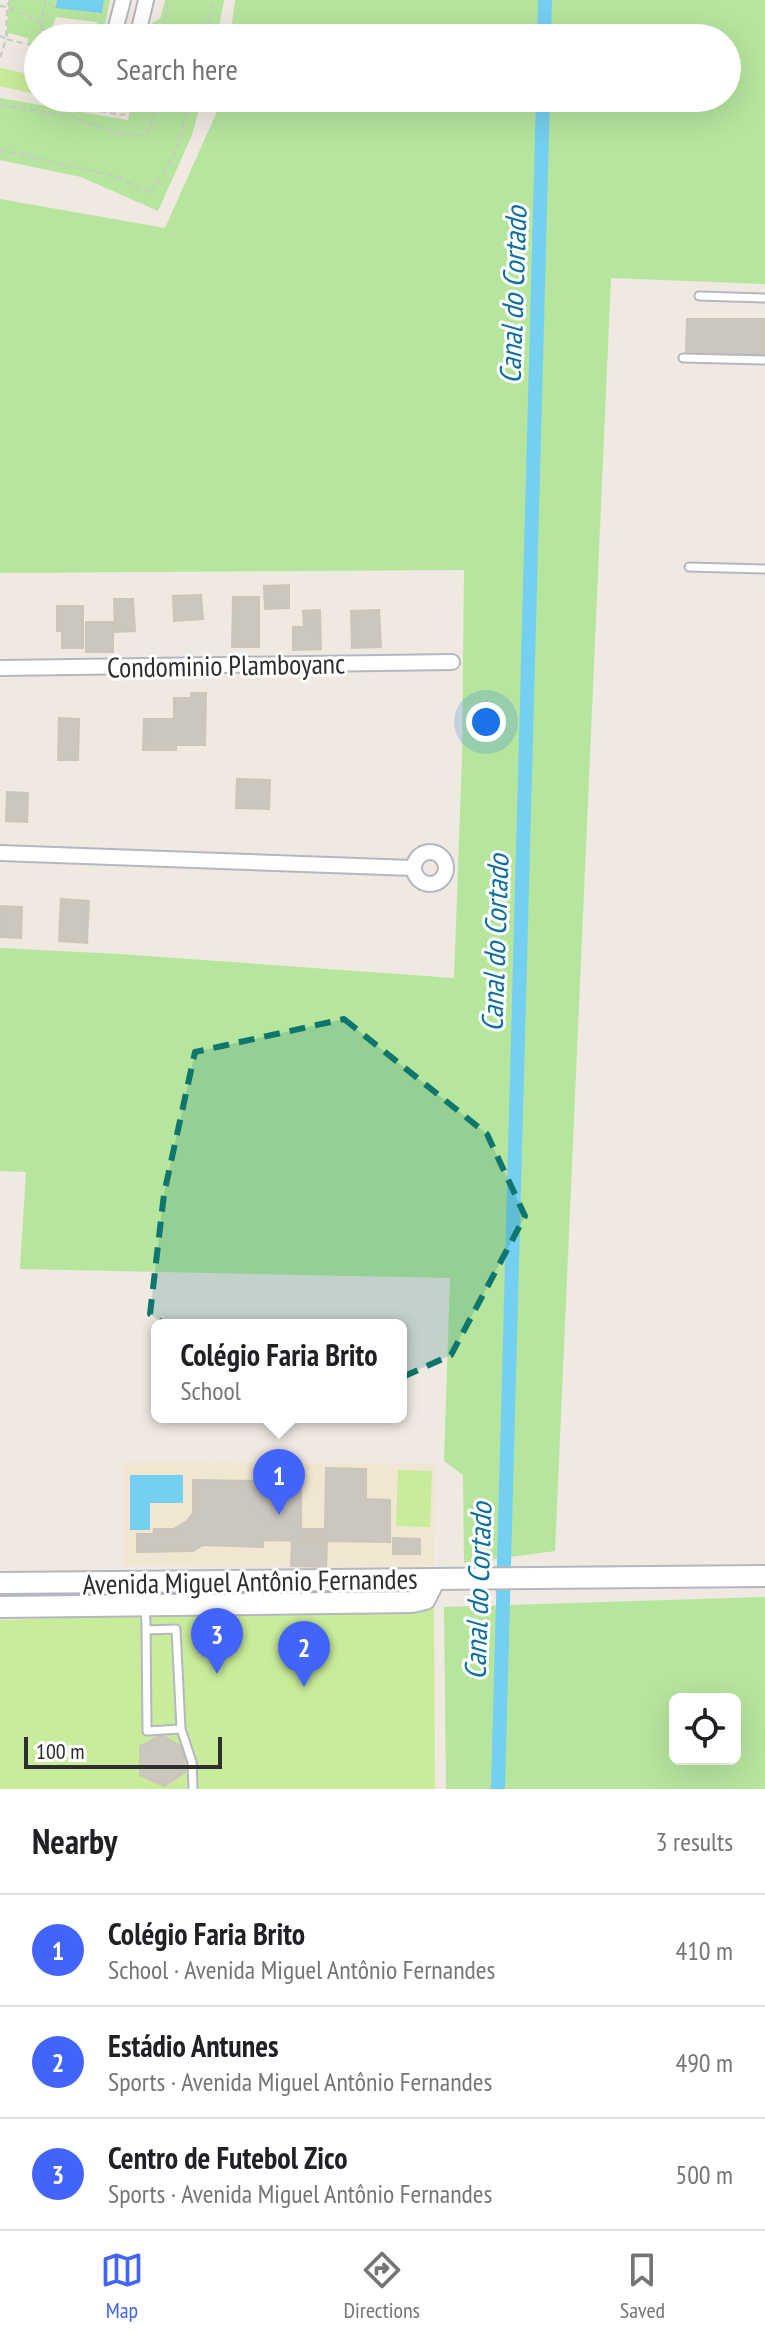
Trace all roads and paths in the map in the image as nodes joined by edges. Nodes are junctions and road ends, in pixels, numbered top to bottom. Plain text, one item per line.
1 (10, 0) edge
2 (46, 0) edge
3 (123, 0) edge
4 (146, 0) edge
5 (168, 0) edge
6 (213, 0) edge
7 (0, 6) edge
8 (7, 7) junction
9 (41, 22) joint
10 (117, 24) edge
11 (140, 24) edge
12 (165, 24) edge
13 (209, 24) edge
14 (0, 36) edge
15 (6, 39) junction
16 (24, 44) edge
17 (0, 58) edge
18 (0, 105) edge
19 (24, 109) edge
20 (44, 112) edge
21 (78, 112) edge
22 (105, 112) edge
23 (128, 112) edge
24 (154, 112) edge
25 (188, 112) edge
26 (76, 117) junction
27 (0, 150) edge
28 (699, 296) dead end
29 (765, 298) edge
30 (683, 358) dead end
31 (765, 360) edge
32 (689, 567) dead end
33 (765, 569) edge
34 (452, 662) dead end
35 (0, 668) edge
36 (0, 853) edge
37 (413, 868) dead end
38 (765, 1576) edge
39 (439, 1579) junction
40 (145, 1582) junction
41 (0, 1583) edge
42 (145, 1605) junction
43 (0, 1607) edge
44 (146, 1630) junction
45 (181, 1729) junction
46 (193, 1789) edge

1 - 8 path
2 - 9 path
3 - 10 street
4 - 11 street
5 - 12 path
6 - 13 path
7 - 8 path
8 - 9 path
8 - 15 path
14 - 15 path
15 - 16 path
15 - 17 path
18 - 19 path
20 - 26 path
21 - 26 path
22 - 23 path
24 - 26 path
25 - 27 path
28 - 29 lane
30 - 31 lane
32 - 33 lane
34 - 35 street, Condominio Plamboyanc
36 - 37 street
38 - 39 street
39 - 40 street, Avenida Miguel Antônio Fernandes
39 - 42 street, Avenida Miguel Antônio Fernandes
40 - 41 street, Avenida Miguel Antônio Fernandes
40 - 42 street
42 - 43 street, Avenida Miguel Antônio Fernandes
42 - 44 lane
44 - 45 lane
44 - 45 lane
45 - 46 lane

